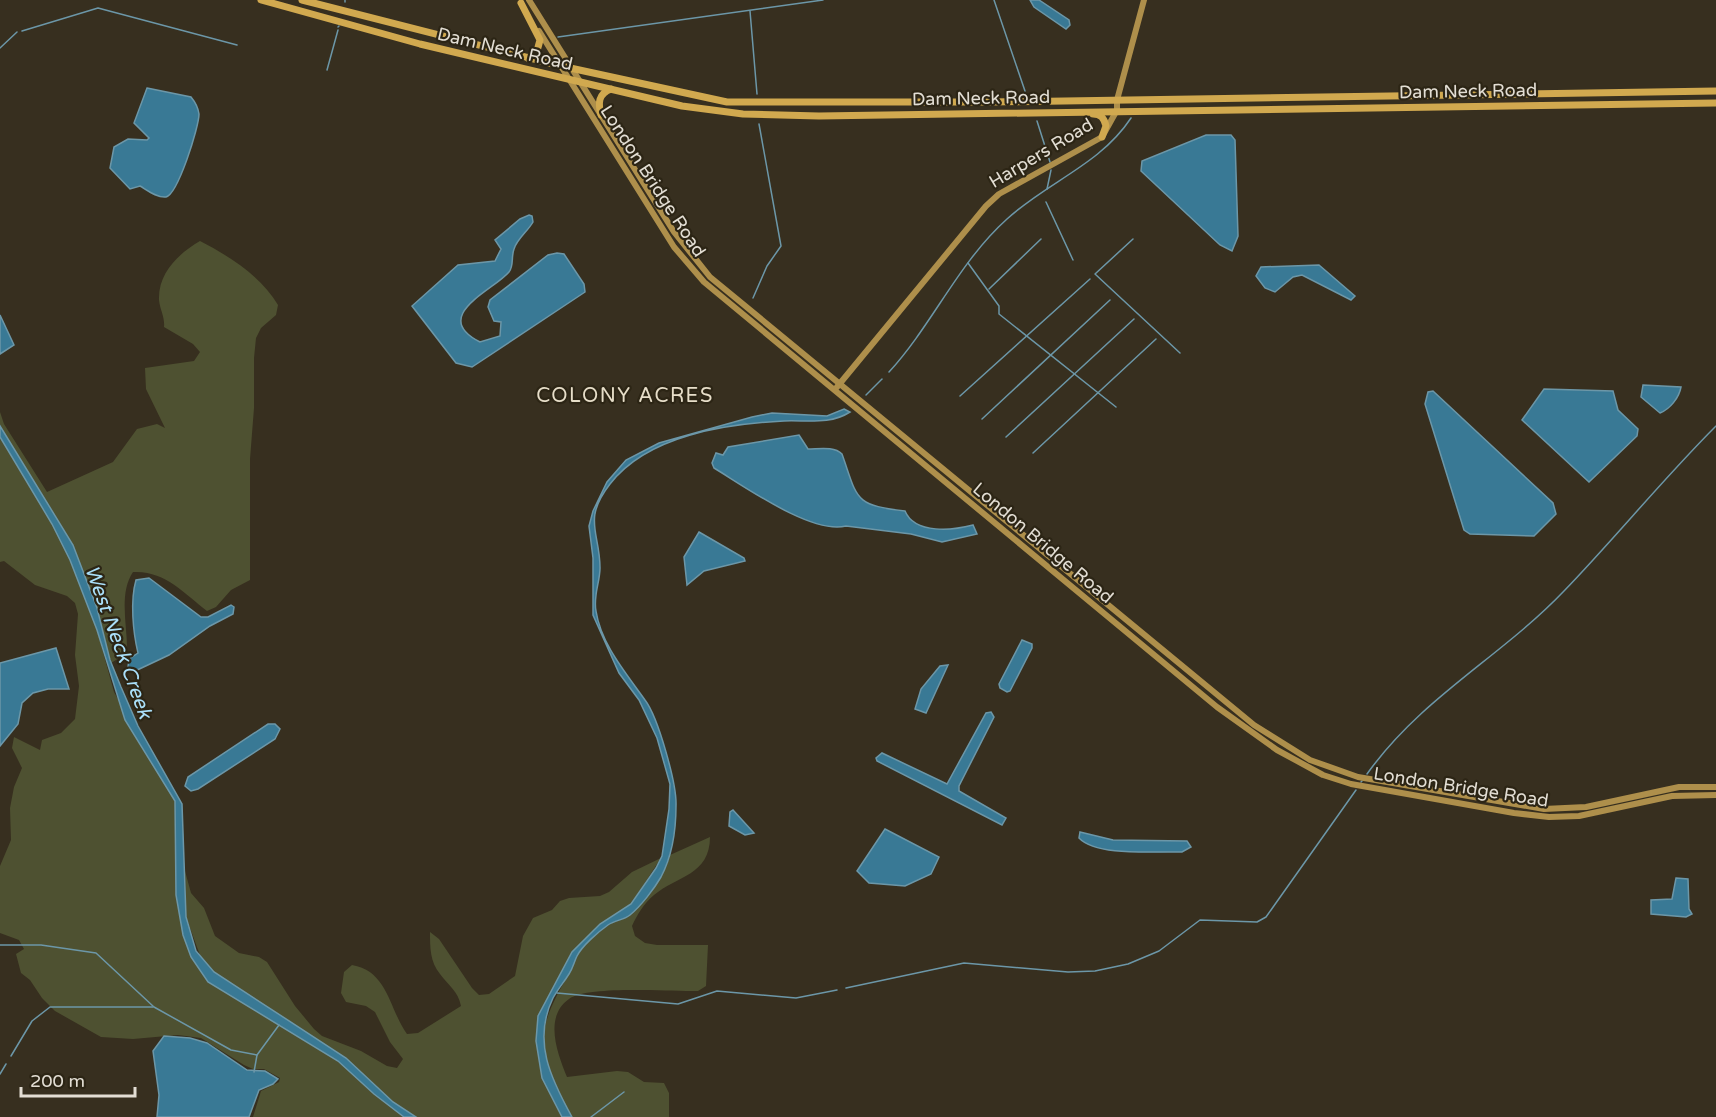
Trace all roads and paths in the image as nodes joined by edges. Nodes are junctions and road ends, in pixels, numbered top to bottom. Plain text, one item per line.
1 (261, 0) edge
2 (302, 0) edge
3 (1144, 0) edge
4 (523, 1) edge
5 (528, 58) junction
6 (561, 66) junction
7 (571, 68) junction
8 (569, 80) junction
9 (579, 82) junction
10 (611, 89) junction
11 (1716, 91) edge
12 (1117, 100) junction
13 (1716, 103) edge
14 (1117, 110) junction
15 (1046, 112) junction
16 (601, 115) junction
17 (1102, 137) junction
18 (837, 387) junction
19 (1716, 787) edge
20 (1716, 795) edge

1 - 8 main road, Dam Neck Road
2 - 5 main road, Dam Neck Road
3 - 12 main road, Harpers Road
4 - 5 main road
4 - 6 main road, London Bridge Road
4 - 7 main road, London Bridge Road
5 - 6 main road, Dam Neck Road
6 - 7 main road, Dam Neck Road
6 - 8 main road, London Bridge Road
7 - 9 main road, London Bridge Road
7 - 12 main road, Dam Neck Road
8 - 9 main road, Dam Neck Road
8 - 18 main road, London Bridge Road
9 - 10 main road, Dam Neck Road
9 - 16 main road, London Bridge Road
10 - 15 main road, Dam Neck Road
10 - 16 main road
11 - 12 main road, Dam Neck Road
12 - 14 main road, Harpers Road
13 - 14 main road, Dam Neck Road
14 - 15 main road, Dam Neck Road
14 - 17 main road, Harpers Road
15 - 17 main road
16 - 18 main road, London Bridge Road
17 - 18 main road, Harpers Road
18 - 19 main road, London Bridge Road
18 - 20 main road, London Bridge Road

